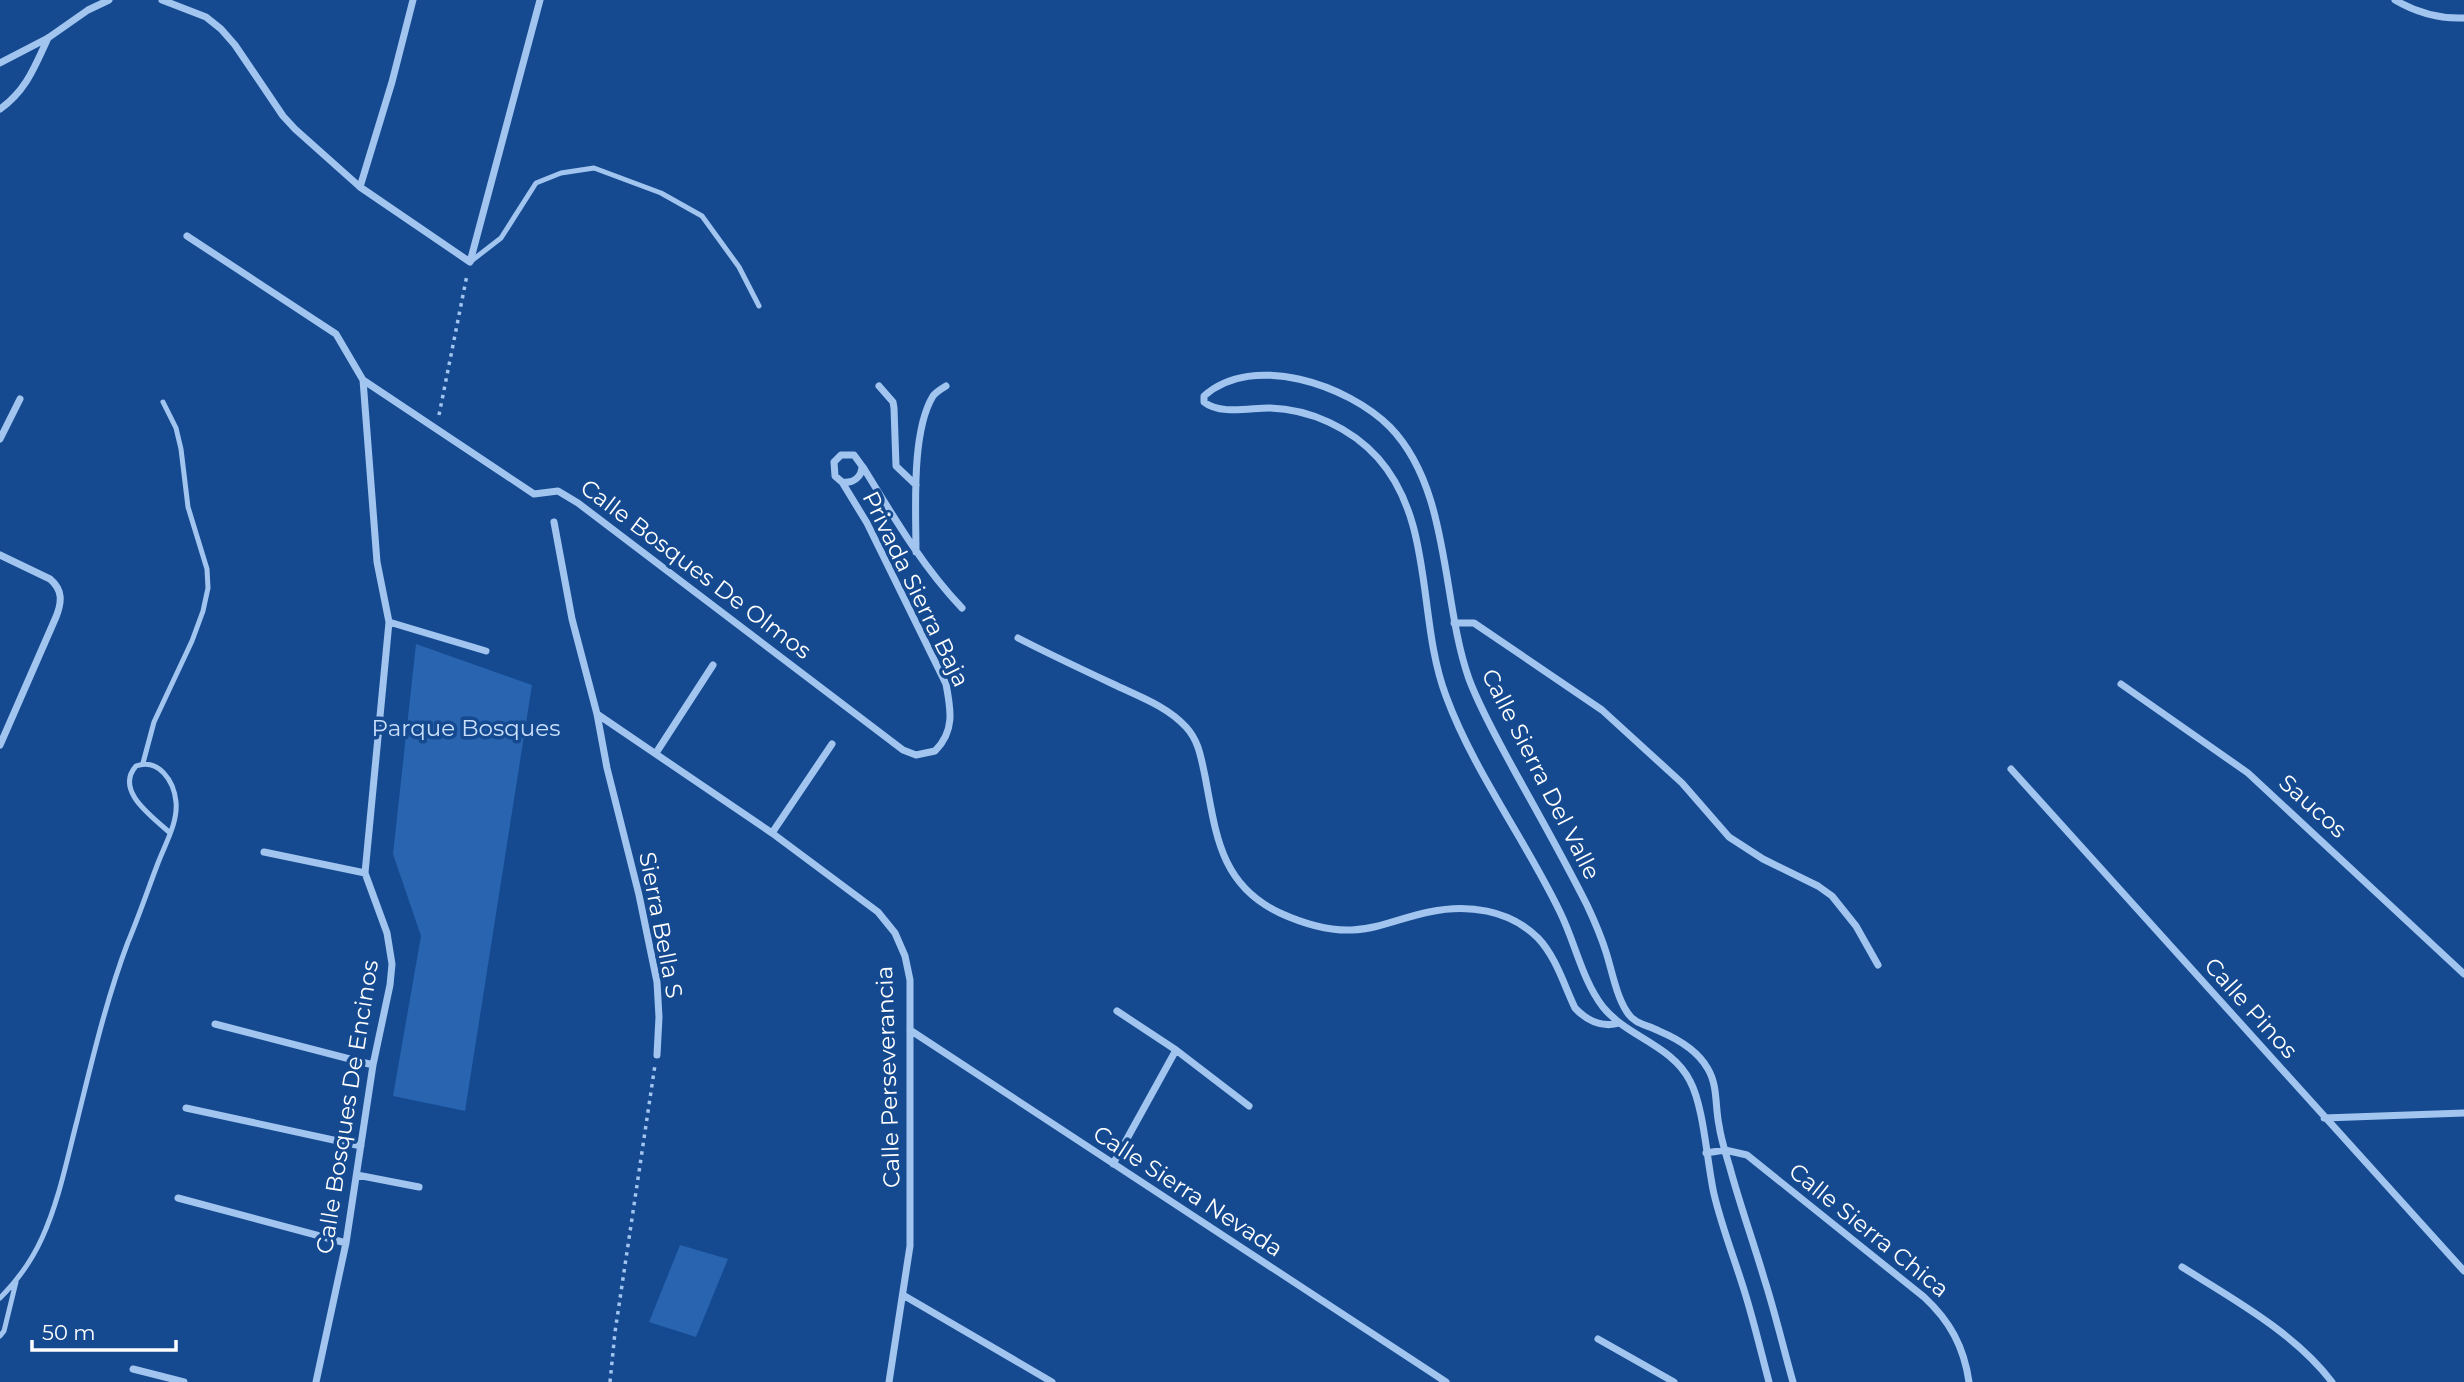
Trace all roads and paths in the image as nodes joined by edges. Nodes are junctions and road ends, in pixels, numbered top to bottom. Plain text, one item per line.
1 (108, 0) edge
2 (162, 0) edge
3 (413, 0) edge
4 (540, 0) edge
5 (2395, 0) edge
6 (2464, 18) edge
7 (48, 38) junction
8 (0, 62) edge
9 (0, 109) edge
10 (360, 187) junction
11 (187, 236) dead end
12 (470, 262) junction
13 (759, 306) dead end
14 (363, 380) junction
15 (878, 386) dead end
16 (946, 386) dead end
17 (20, 399) dead end
18 (163, 402) dead end
19 (436, 431) junction
20 (0, 439) edge
21 (862, 466) junction
22 (842, 482) junction
23 (916, 485) junction
24 (554, 523) dead end
25 (916, 552) junction
26 (0, 555) edge
27 (962, 608) dead end
28 (389, 622) junction
29 (1454, 623) junction
30 (1017, 638) dead end
31 (486, 651) dead end
32 (713, 665) dead end
33 (2121, 684) dead end
34 (597, 714) junction
35 (832, 744) dead end
36 (0, 745) edge
37 (935, 751) joint
38 (656, 752) junction
39 (144, 763) junction
40 (2011, 769) dead end
41 (170, 833) junction
42 (772, 833) junction
43 (264, 852) dead end
44 (365, 873) junction
45 (1878, 965) dead end
46 (2464, 974) edge
47 (1117, 1010) dead end
48 (1632, 1019) junction
49 (1619, 1023) junction
50 (215, 1024) dead end
51 (910, 1030) junction
52 (1176, 1050) junction
53 (657, 1055) joint
54 (373, 1065) junction
55 (1248, 1106) dead end
56 (186, 1108) dead end
57 (2464, 1113) edge
58 (2324, 1118) junction
59 (361, 1146) junction
60 (1725, 1150) junction
61 (1706, 1153) junction
62 (1113, 1164) junction
63 (357, 1175) junction
64 (419, 1187) dead end
65 (178, 1198) dead end
66 (346, 1242) junction
67 (2182, 1267) dead end
68 (2464, 1271) edge
69 (17, 1282) junction
70 (903, 1295) junction
71 (0, 1298) edge
72 (1, 1332) edge
73 (1598, 1339) dead end
74 (133, 1369) dead end
75 (184, 1382) edge
76 (316, 1382) edge
77 (610, 1382) edge
78 (889, 1382) edge
79 (1052, 1382) edge
80 (1446, 1382) edge
81 (1674, 1382) edge
82 (1769, 1382) edge
83 (1793, 1382) edge
84 (1969, 1382) edge
85 (2332, 1382) edge

1 - 7 street
2 - 10 street
3 - 10 street
4 - 12 street
5 - 6 street
7 - 8 street
7 - 9 street
10 - 12 street
11 - 14 street, Calle Bosques De Olmos
12 - 13 lane
12 - 19 path
14 - 19 street, Calle Bosques De Olmos
14 - 28 street, Calle Bosques De Encinos
15 - 23 street
16 - 23 street
17 - 20 street
18 - 39 lane
19 - 37 street, Calle Bosques De Olmos
21 - 22 street, Privada Sierra Baja
21 - 22 street, Privada Sierra Baja
21 - 25 street, Privada Sierra Baja
22 - 37 street, Privada Sierra Baja
23 - 25 street
24 - 34 street, Sierra Bella S
25 - 27 street, Privada Sierra Baja
26 - 36 street
28 - 31 street
28 - 44 street, Calle Bosques De Encinos
29 - 45 street
29 - 48 street, Calle Sierra Del Valle
29 - 49 street, Calle Sierra Del Valle
30 - 49 street
32 - 38 street
33 - 46 street, Saucos
34 - 38 street, Calle Perseverancia
34 - 53 street, Sierra Bella S
35 - 42 street
38 - 42 street, Calle Perseverancia
39 - 41 lane
39 - 41 lane
40 - 58 street, Calle Pinos
41 - 69 lane
42 - 51 street, Calle Perseverancia
43 - 44 street
44 - 54 street, Calle Bosques De Encinos
47 - 52 street
48 - 49 street
48 - 60 street
49 - 61 street, Calle Sierra Del Valle
50 - 54 street
51 - 62 street, Calle Sierra Nevada
51 - 70 street, Calle Perseverancia
52 - 55 street
52 - 62 street
53 - 77 path
54 - 59 street, Calle Bosques De Encinos
56 - 59 street
57 - 58 street
58 - 68 street, Calle Pinos
59 - 63 street, Calle Bosques De Encinos
60 - 61 street
60 - 83 street
60 - 84 street, Calle Sierra Chica
61 - 82 street, Calle Sierra Del Valle
62 - 80 street, Calle Sierra Nevada
63 - 64 street
63 - 66 street, Calle Bosques De Encinos
65 - 66 street
66 - 76 street, Calle Bosques De Encinos
67 - 85 street
69 - 71 lane
69 - 72 lane
70 - 78 street, Calle Perseverancia
70 - 79 street
73 - 81 street
74 - 75 street

